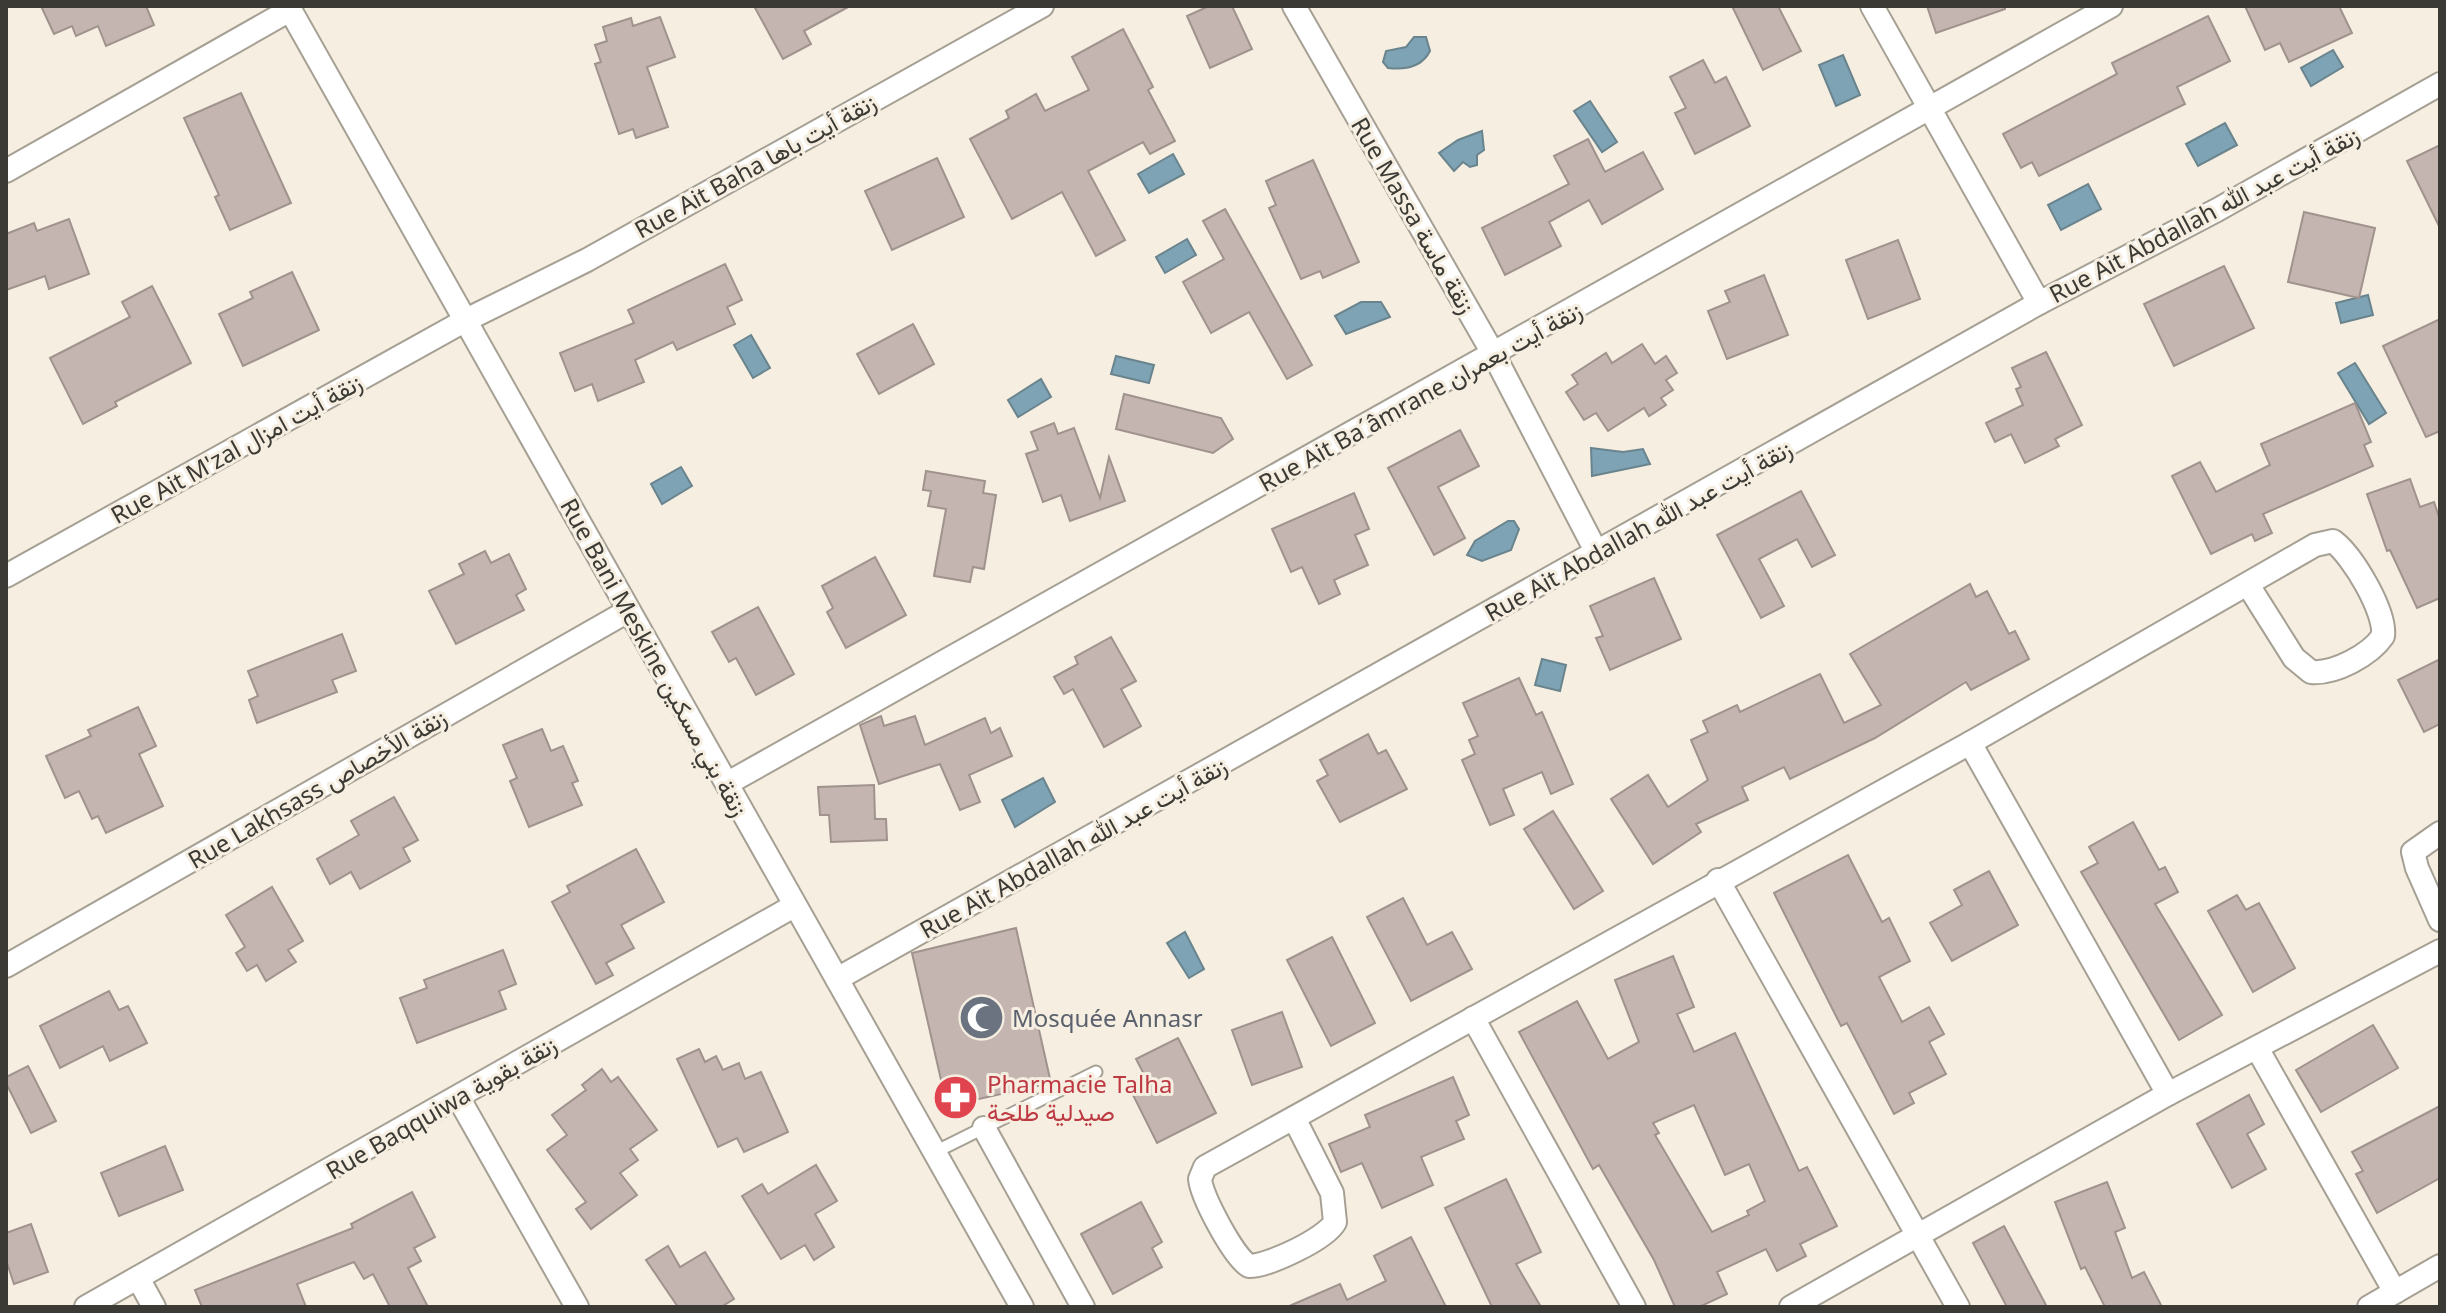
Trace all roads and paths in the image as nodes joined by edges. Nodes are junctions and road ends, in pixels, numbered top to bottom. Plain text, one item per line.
1 (1042, 6) edge
2 (1294, 6) edge
3 (1872, 6) edge
4 (2111, 6) edge
5 (289, 8) edge
6 (2440, 84) edge
7 (1929, 107) junction
8 (6, 171) edge
9 (2039, 303) junction
10 (466, 320) junction
11 (1494, 355) junction
12 (1597, 553) junction
13 (6, 576) edge
14 (2248, 585) junction
15 (628, 611) junction
16 (1970, 743) junction
17 (728, 783) junction
18 (2440, 833) edge
19 (1718, 880) junction
20 (794, 906) junction
21 (2440, 920) edge
22 (2440, 951) edge
23 (6, 966) edge
24 (837, 979) junction
25 (1473, 1018) junction
26 (2257, 1048) junction
27 (1096, 1072) dead end
28 (2168, 1094) junction
29 (458, 1097) junction
30 (1295, 1120) junction
31 (984, 1128) junction
32 (935, 1152) junction
33 (1917, 1237) junction
34 (2440, 1266) edge
35 (138, 1278) junction
36 (2395, 1292) junction
37 (2373, 1306) edge
38 (86, 1307) edge
39 (154, 1307) edge
40 (577, 1307) edge
41 (1022, 1307) edge
42 (1083, 1307) edge
43 (1634, 1307) edge
44 (1791, 1307) edge
45 (1958, 1307) edge

1 - 10 street, Rue Ait Baha زنقة أيت باها
2 - 11 street, Rue Massa زنقة ماسة
3 - 7 street
4 - 7 street, Rue Ait Ba´âmrane زنقة أيت بعمران
5 - 8 street
5 - 10 street, Rue Bani Meskine زنقة بني مسكين
6 - 9 street, Rue Ait Abdallah زنقة أيت عبد الله
7 - 9 street
7 - 11 street, Rue Ait Ba´âmrane زنقة أيت بعمران
9 - 12 street, Rue Ait Abdallah زنقة أيت عبد الله
10 - 13 street, Rue Ait M'zal زنقة أيت امزال
10 - 15 street, Rue Bani Meskine زنقة بني مسكين
11 - 12 street, Rue Massa زنقة ماسة
11 - 17 street, Rue Ait Ba´âmrane زنقة أيت بعمران
12 - 24 street, Rue Ait Abdallah زنقة أيت عبد الله
14 - 14 street
14 - 16 street
15 - 17 street, Rue Bani Meskine زنقة بني مسكين
15 - 23 street, Rue Lakhsass زنقة الأخصاص
16 - 19 street
16 - 28 street
17 - 20 street, Rue Bani Meskine زنقة بني مسكين
18 - 21 street
19 - 25 street
19 - 33 street
20 - 24 street, Rue Bani Meskine زنقة بني مسكين
20 - 29 street, Rue Baqquiwa زنقة بقوية
22 - 26 street
24 - 32 street, Rue Bani Meskine زنقة بني مسكين
25 - 30 street
25 - 43 street
26 - 28 street
26 - 36 street
27 - 31 lane
28 - 33 street
29 - 35 street, Rue Baqquiwa زنقة بقوية
29 - 40 street
30 - 30 street
31 - 32 lane
31 - 42 street
32 - 41 street, Rue Bani Meskine زنقة بني مسكين
33 - 44 street
33 - 45 street
34 - 36 street
35 - 38 street, Rue Baqquiwa زنقة بقوية
35 - 39 street
36 - 37 street

